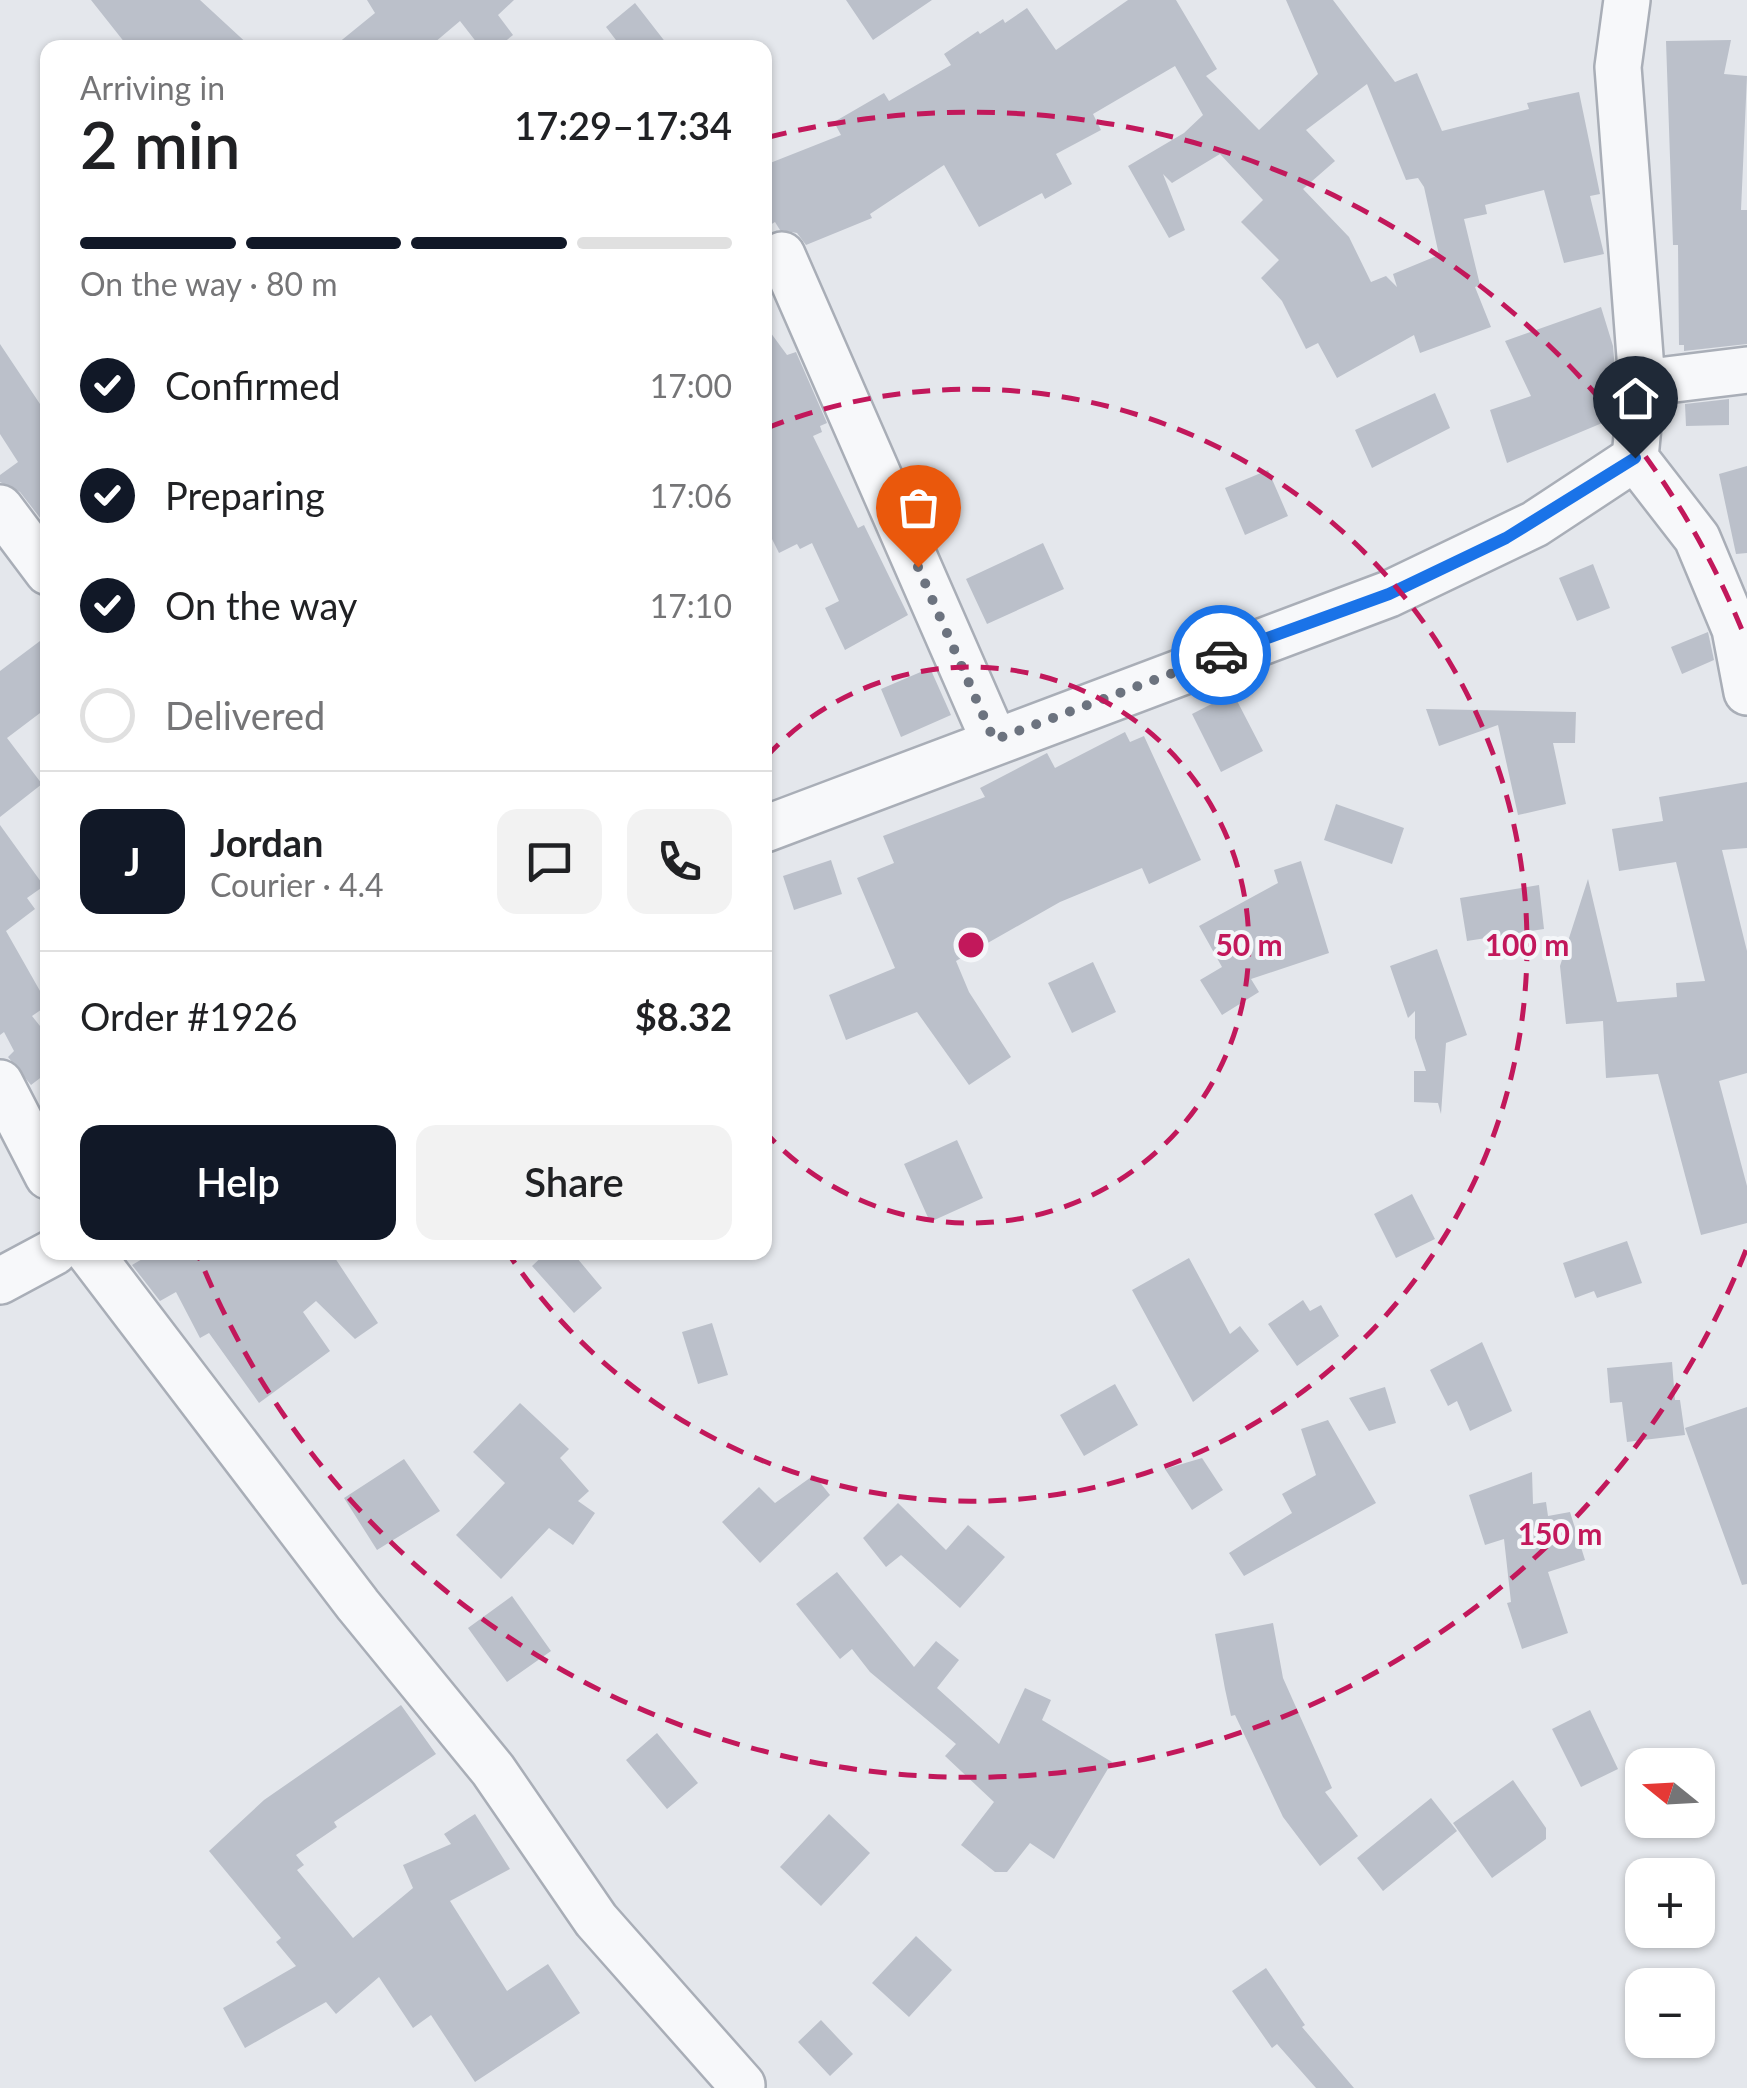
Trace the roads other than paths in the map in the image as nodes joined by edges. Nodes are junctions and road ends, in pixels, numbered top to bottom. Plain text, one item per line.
1 (1627, 0) edge
2 (782, 255) dead end
3 (1747, 370) edge
4 (1642, 383) junction
5 (1635, 458) junction
6 (0, 508) edge
7 (40, 561) edge
8 (1747, 692) edge
9 (994, 740) junction
10 (772, 826) edge
11 (0, 1082) edge
12 (40, 1160) edge
13 (40, 1260) edge
14 (95, 1260) edge
15 (0, 1281) edge
16 (742, 2086) edge

1 - 4 street
2 - 9 street
3 - 4 street
4 - 5 street
5 - 8 street
5 - 9 street
6 - 7 street
9 - 10 street
11 - 12 street
13 - 15 street
14 - 16 street

